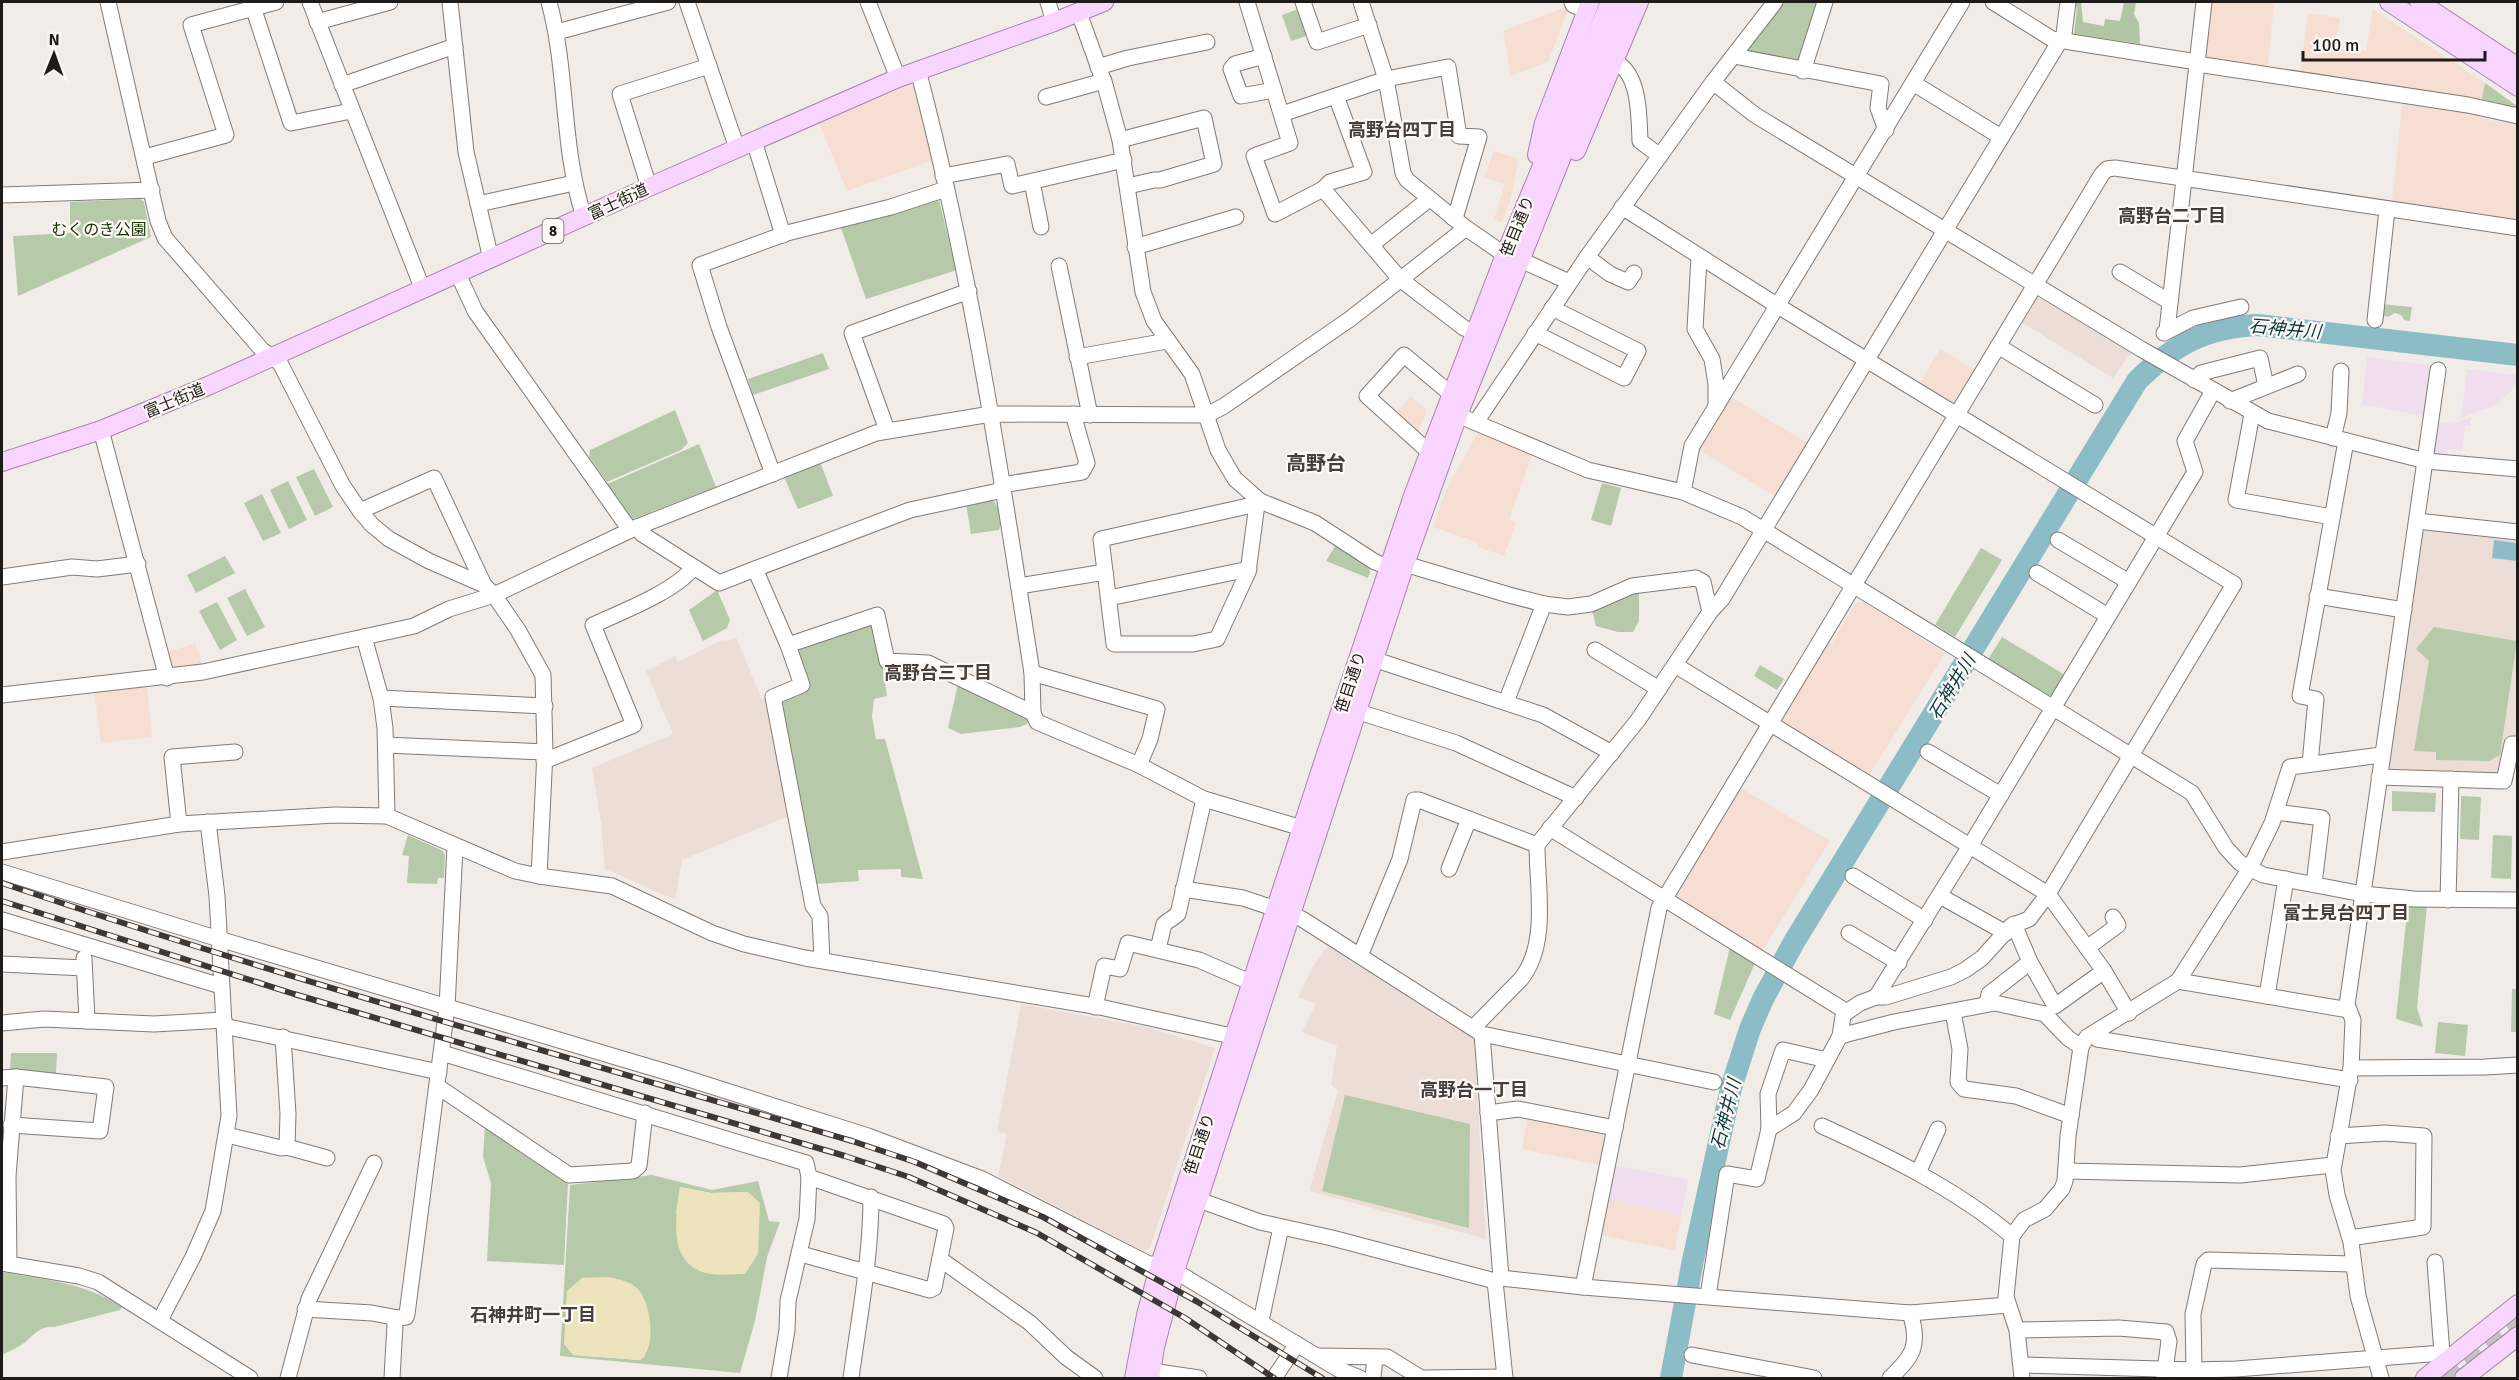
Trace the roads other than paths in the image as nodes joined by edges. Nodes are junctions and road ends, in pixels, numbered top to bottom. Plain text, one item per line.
1 (108, 2) edge
2 (276, 2) edge
3 (310, 2) edge
4 (390, 2) edge
5 (450, 2) edge
6 (549, 2) edge
7 (668, 2) edge
8 (687, 2) edge
9 (868, 2) edge
10 (1048, 2) edge
11 (1104, 2) edge
12 (1247, 2) edge
13 (1303, 2) edge
14 (1361, 2) edge
15 (1610, 2) edge
16 (1624, 2) edge
17 (1639, 2) edge
18 (1775, 2) edge
19 (1825, 2) edge
20 (1962, 2) edge
21 (1993, 2) edge
22 (2068, 2) edge
23 (2204, 2) edge
24 (2389, 2) edge
25 (2419, 2) edge
26 (1583, 4) edge
27 (253, 7) junction
28 (215, 9) edge
29 (1079, 13) junction
30 (318, 22) junction
31 (1054, 22) junction
32 (1369, 25) junction
33 (557, 32) junction
34 (2060, 40) junction
35 (1207, 42) dead end
36 (455, 46) junction
37 (1264, 56) junction
38 (1734, 56) junction
39 (1615, 62) junction
40 (2197, 63) junction
41 (709, 66) junction
42 (2517, 67) edge
43 (918, 70) junction
44 (1803, 70) junction
45 (1101, 74) junction
46 (898, 78) junction
47 (1386, 79) junction
48 (1713, 82) junction
49 (1913, 83) junction
50 (342, 85) junction
51 (2517, 87) edge
52 (1274, 90) junction
53 (1336, 96) junction
54 (1046, 98) dead end
55 (351, 111) junction
56 (1282, 114) junction
57 (2517, 116) edge
58 (1886, 130) junction
59 (2001, 137) junction
60 (1120, 140) junction
61 (745, 145) junction
62 (1660, 156) junction
63 (145, 157) junction
64 (1124, 160) junction
65 (1857, 177) junction
66 (2185, 179) junction
67 (944, 182) junction
68 (1032, 182) junction
69 (574, 183) junction
70 (1128, 186) junction
71 (649, 187) junction
72 (1323, 189) junction
73 (152, 190) junction
74 (2, 195) edge
75 (1429, 199) junction
76 (478, 204) junction
77 (1622, 207) junction
78 (2387, 210) junction
79 (1530, 214) junction
80 (584, 217) junction
81 (1236, 217) dead end
82 (1452, 218) junction
83 (1041, 226) dead end
84 (1466, 228) junction
85 (2517, 228) edge
86 (1944, 230) junction
87 (783, 235) junction
88 (1371, 245) junction
89 (1135, 247) junction
90 (1699, 256) junction
91 (1513, 257) junction
92 (1587, 257) junction
93 (491, 259) junction
94 (1059, 266) dead end
95 (2120, 272) dead end
96 (1634, 273) dead end
97 (458, 274) junction
98 (1400, 279) junction
99 (1569, 282) junction
100 (2035, 285) junction
101 (423, 290) junction
102 (969, 291) junction
103 (2170, 302) junction
104 (1778, 306) junction
105 (2241, 307) dead end
106 (1552, 308) junction
107 (2375, 320) dead end
108 (1475, 332) junction
109 (1535, 333) junction
110 (1167, 341) junction
111 (1998, 346) junction
112 (272, 357) junction
113 (1077, 357) junction
114 (1867, 359) junction
115 (2438, 370) dead end
116 (2341, 371) dead end
117 (2298, 374) dead end
118 (2194, 380) junction
119 (2266, 386) junction
120 (2213, 392) junction
121 (2230, 401) junction
122 (2095, 405) dead end
123 (1451, 406) junction
124 (1716, 407) junction
125 (991, 414) junction
126 (1073, 414) junction
127 (1957, 414) junction
128 (2252, 414) junction
129 (1090, 415) junction
130 (1207, 415) junction
131 (1476, 422) junction
132 (101, 430) junction
133 (887, 430) junction
134 (2339, 440) junction
135 (1429, 452) junction
136 (2426, 461) junction
137 (2, 462) edge
138 (2517, 469) edge
139 (773, 474) junction
140 (1002, 488) junction
141 (1683, 492) junction
142 (1258, 503) junction
143 (360, 511) junction
144 (2332, 517) junction
145 (2417, 521) junction
146 (634, 528) junction
147 (1764, 530) junction
148 (2517, 532) edge
149 (2157, 536) junction
150 (2058, 540) dead end
151 (138, 564) junction
152 (1397, 565) junction
153 (693, 568) junction
154 (755, 569) junction
155 (1249, 569) junction
156 (1105, 572) junction
157 (2037, 573) dead end
158 (2, 577) edge
159 (2129, 582) junction
160 (1853, 585) junction
161 (1019, 586) junction
162 (489, 590) junction
163 (2317, 596) junction
164 (1108, 598) junction
165 (1544, 604) junction
166 (2404, 610) junction
167 (1710, 612) junction
168 (2108, 616) junction
169 (364, 637) junction
170 (788, 645) junction
171 (1595, 650) dead end
172 (1373, 659) junction
173 (1675, 665) junction
174 (1032, 673) junction
175 (167, 678) junction
176 (1659, 689) junction
177 (2, 694) edge
178 (381, 698) junction
179 (1506, 702) junction
180 (545, 706) junction
181 (2053, 707) junction
182 (1356, 711) junction
183 (1033, 713) junction
184 (1770, 723) junction
185 (2517, 744) edge
186 (386, 745) junction
187 (235, 752) dead end
188 (1928, 752) dead end
189 (1612, 753) junction
190 (2131, 755) junction
191 (2381, 755) junction
192 (545, 757) junction
193 (2310, 764) junction
194 (1139, 765) junction
195 (2379, 777) junction
196 (2451, 779) junction
197 (2001, 795) junction
198 (1576, 798) junction
199 (1204, 799) junction
200 (2276, 812) junction
201 (387, 816) junction
202 (1468, 819) junction
203 (208, 822) junction
204 (179, 824) junction
205 (1302, 828) junction
206 (1550, 828) junction
207 (1537, 845) junction
208 (1970, 846) junction
209 (455, 847) junction
210 (2, 852) edge
211 (2250, 868) junction
212 (1449, 869) dead end
213 (2, 872) edge
214 (539, 876) junction
215 (1853, 876) dead end
216 (2286, 879) junction
217 (2314, 884) junction
218 (1183, 889) junction
219 (2048, 894) junction
220 (2363, 894) junction
221 (1940, 896) junction
222 (1664, 898) junction
223 (2448, 900) junction
224 (2517, 900) edge
225 (1284, 912) junction
226 (2113, 917) dead end
227 (2, 920) edge
228 (1925, 920) junction
229 (2010, 929) junction
230 (1849, 933) dead end
231 (219, 939) junction
232 (86, 946) junction
233 (2087, 948) junction
234 (1158, 949) junction
235 (1360, 956) junction
236 (822, 960) junction
237 (2030, 962) junction
238 (1899, 963) junction
239 (2, 964) edge
240 (84, 968) junction
241 (2104, 971) junction
242 (2178, 981) junction
243 (1252, 983) junction
244 (220, 986) junction
245 (2267, 996) junction
246 (1876, 997) junction
247 (1987, 1004) junction
248 (1095, 1006) junction
249 (447, 1007) junction
250 (2349, 1010) junction
251 (1847, 1012) junction
252 (1953, 1012) junction
253 (2129, 1013) junction
254 (87, 1021) junction
255 (2, 1023) edge
256 (224, 1023) junction
257 (1477, 1031) junction
258 (2094, 1034) junction
259 (1840, 1036) junction
260 (283, 1037) junction
261 (1243, 1038) junction
262 (2081, 1047) junction
263 (442, 1053) junction
264 (1827, 1060) junction
265 (1628, 1064) junction
266 (2517, 1065) edge
267 (2351, 1074) junction
268 (9, 1078) edge
269 (438, 1079) junction
270 (1714, 1082) dead end
271 (645, 1113) junction
272 (1488, 1113) junction
273 (2071, 1116) junction
274 (11, 1125) junction
275 (1822, 1126) dead end
276 (1615, 1128) junction
277 (1769, 1129) junction
278 (1938, 1129) dead end
279 (227, 1135) junction
280 (2338, 1136) junction
281 (287, 1147) junction
282 (327, 1158) dead end
283 (374, 1163) dead end
284 (2333, 1165) junction
285 (2066, 1171) junction
286 (1918, 1173) junction
287 (809, 1177) junction
288 (871, 1197) junction
289 (1199, 1200) junction
290 (1281, 1227) junction
291 (2012, 1236) junction
292 (2350, 1238) junction
293 (801, 1254) junction
294 (940, 1259) junction
295 (2435, 1262) dead end
296 (2352, 1263) junction
297 (5, 1264) edge
298 (1168, 1267) junction
299 (866, 1271) junction
300 (1498, 1280) junction
301 (1582, 1287) junction
302 (1706, 1296) junction
303 (2008, 1305) junction
304 (2517, 1305) edge
305 (305, 1309) junction
306 (1910, 1313) junction
307 (398, 1318) junction
308 (160, 1320) junction
309 (1261, 1321) junction
310 (2017, 1330) junction
311 (2516, 1340) edge
312 (1297, 1344) junction
313 (1692, 1354) dead end
314 (1317, 1356) junction
315 (2445, 1356) junction
316 (1375, 1357) junction
317 (2376, 1359) junction
318 (2194, 1370) junction
319 (2022, 1372) edge
320 (2165, 1374) edge
321 (1781, 1375) edge
322 (1145, 1376) edge
323 (249, 1378) edge
324 (288, 1378) edge
325 (392, 1378) edge
326 (779, 1378) edge
327 (851, 1378) edge
328 (1095, 1378) edge
329 (1199, 1378) edge
330 (1274, 1378) edge
331 (1360, 1378) edge
332 (1373, 1378) edge
333 (1423, 1378) edge
334 (1505, 1378) edge
335 (1814, 1378) edge
336 (1890, 1378) edge
337 (2381, 1378) edge
338 (2425, 1378) edge
339 (2464, 1378) edge

1 - 63 street
2 - 27 street
3 - 30 street
4 - 30 street
5 - 36 street
6 - 33 street
7 - 33 street
8 - 41 street
9 - 46 street
10 - 31 street
11 - 29 main road, 富士街道 / 8
12 - 37 street
13 - 32 street
14 - 32 street
15 - 79 main road, 笹目通り
16 - 79 main road, 笹目通り
17 - 39 main road
18 - 38 street
19 - 44 street
20 - 49 street
21 - 34 street
22 - 34 street
23 - 40 street
24 - 51 main road
25 - 42 main road
26 - 79 main road
27 - 28 street
27 - 55 street
28 - 63 street
29 - 31 main road, 富士街道 / 8
29 - 45 street
30 - 50 street
31 - 43 main road, 富士街道 / 8
32 - 47 street
33 - 69 street
34 - 40 street
34 - 59 street
35 - 45 street
36 - 50 street
36 - 76 street
37 - 52 street
37 - 52 street
38 - 44 street
38 - 48 street
39 - 62 street
39 - 79 main road
40 - 57 street
40 - 66 street
41 - 61 street
41 - 71 street
43 - 46 main road, 富士街道 / 8
43 - 67 street
44 - 58 street
45 - 54 street
45 - 60 street
46 - 61 main road, 富士街道 / 8
47 - 53 street
47 - 75 street
47 - 82 street
48 - 62 street
48 - 65 street
49 - 58 street
49 - 59 street
50 - 55 street
52 - 56 street
53 - 56 street
53 - 72 street
55 - 101 street
56 - 72 street
58 - 65 street
59 - 86 street
60 - 64 street
60 - 70 street
61 - 71 main road, 富士街道 / 8
61 - 87 street
62 - 77 street
63 - 73 street
64 - 68 street
64 - 70 street
65 - 86 street
65 - 104 street
66 - 78 street
66 - 100 street
66 - 103 street
67 - 68 street
67 - 87 street
67 - 102 street
68 - 83 street
69 - 76 street
69 - 80 street
70 - 89 street
71 - 80 main road, 富士街道 / 8
72 - 88 street
73 - 74 street
73 - 112 street
75 - 82 street
75 - 88 street
76 - 93 street
77 - 90 street
77 - 92 street
78 - 85 street
78 - 107 street
79 - 91 main road, 笹目通り
80 - 93 main road, 富士街道 / 8
81 - 89 street
82 - 84 street
84 - 91 street
84 - 98 street
86 - 100 street
86 - 114 street
87 - 139 street
88 - 98 street
89 - 110 street
90 - 104 street
90 - 124 street
91 - 99 street
91 - 108 main road, 笹目通り
91 - 123 main road, 笹目通り
92 - 96 street
92 - 99 street
93 - 97 main road, 富士街道 / 8
94 - 113 street
95 - 103 street
97 - 101 main road, 富士街道 / 8
97 - 146 street
98 - 108 street
98 - 130 street
99 - 106 street
100 - 111 street
100 - 118 street
101 - 112 main road, 富士街道 / 8
102 - 125 street
102 - 133 street
103 - 105 street
104 - 114 street
104 - 124 street
106 - 109 street
106 - 109 street
108 - 123 main road, 笹目通り
109 - 131 street
110 - 113 street
110 - 130 street
111 - 122 street
111 - 127 street
112 - 132 main road, 富士街道 / 8
112 - 143 street
113 - 129 street
114 - 127 street
114 - 147 street
115 - 136 street
116 - 134 street
117 - 119 street
118 - 119 street
118 - 120 street
119 - 121 street
120 - 121 street
120 - 149 street
121 - 128 street
123 - 131 street
123 - 135 main road, 笹目通り
123 - 135 street
123 - 152 main road, 笹目通り
124 - 141 street
125 - 126 street
125 - 133 street
125 - 140 street
126 - 129 street
126 - 140 street
127 - 149 street
127 - 160 street
128 - 134 street
128 - 144 street
129 - 130 street
130 - 142 street
131 - 141 street
132 - 137 main road, 富士街道 / 8
132 - 151 street
133 - 139 street
134 - 136 street
134 - 144 street
135 - 152 main road, 笹目通り
136 - 138 street
136 - 145 street
139 - 146 street
140 - 154 street
140 - 161 street
141 - 147 street
142 - 152 street
142 - 155 street
142 - 156 street
143 - 162 street
143 - 162 street
144 - 163 street
145 - 148 street
145 - 166 street
146 - 153 street
146 - 162 street
147 - 160 street
147 - 167 street
149 - 159 street
149 - 190 street
150 - 159 street
151 - 158 street
151 - 175 street
152 - 165 street
152 - 172 main road, 笹目通り
152 - 205 main road, 笹目通り
153 - 154 street
153 - 192 street
154 - 170 street
155 - 164 street
155 - 164 street
156 - 161 street
156 - 164 street
157 - 168 street
159 - 168 street
160 - 181 street
160 - 184 street
161 - 174 street
162 - 169 street
162 - 180 street
163 - 166 street
163 - 193 street
165 - 167 street
165 - 179 street
166 - 191 street
167 - 173 street
168 - 181 street
169 - 175 street
169 - 178 street
170 - 183 street
170 - 236 street
171 - 176 street
172 - 179 street
172 - 182 main road, 笹目通り
173 - 176 street
173 - 184 street
174 - 183 street
174 - 194 street
175 - 177 street
176 - 189 street
178 - 180 street
178 - 186 street
179 - 189 street
180 - 192 street
181 - 190 street
181 - 197 street
182 - 198 street
182 - 225 main road, 笹目通り
183 - 194 street
184 - 208 street
184 - 222 street
185 - 196 street
186 - 192 street
186 - 201 street
187 - 204 street
188 - 197 street
189 - 198 street
190 - 211 street
190 - 219 street
191 - 193 street
191 - 195 street
192 - 214 street
193 - 200 street
194 - 199 street
195 - 196 street
195 - 220 street
196 - 223 street
197 - 208 street
198 - 206 street
199 - 205 street
199 - 218 street
200 - 211 street
200 - 217 street
201 - 203 street
201 - 209 street
202 - 207 street
202 - 212 street
202 - 235 street
203 - 204 street
203 - 231 street
204 - 210 street
205 - 225 main road, 笹目通り
206 - 207 street
206 - 222 street
207 - 257 street
208 - 219 street
208 - 221 street
209 - 214 street
209 - 249 street
211 - 216 street
211 - 242 street
213 - 231 street
214 - 236 street
215 - 228 street
216 - 217 street
216 - 245 street
217 - 220 street
218 - 225 street
218 - 234 street
219 - 229 street
219 - 233 street
220 - 223 street
220 - 250 street
221 - 228 street
221 - 229 street
222 - 251 street
222 - 265 street
223 - 224 street
225 - 235 street
225 - 243 main road, 笹目通り
225 - 261 main road, 笹目通り
226 - 233 street
227 - 232 street
228 - 238 street
229 - 237 street
229 - 246 street
230 - 238 street
231 - 244 street
231 - 249 street
232 - 240 street
232 - 244 street
233 - 241 street
234 - 243 street
234 - 248 street
235 - 257 street
236 - 248 street
237 - 241 street
237 - 247 street
238 - 246 street
239 - 240 street
240 - 254 street
241 - 253 street
242 - 245 street
242 - 253 street
243 - 261 main road, 笹目通り
244 - 256 street
245 - 250 street
246 - 251 street
247 - 252 street
247 - 262 street
248 - 261 street
249 - 263 street
249 - 298 street
250 - 267 street
251 - 259 street
252 - 259 street
252 - 273 street
253 - 258 street
254 - 255 street
254 - 256 street
256 - 260 street
256 - 279 street
257 - 265 street
257 - 272 street
258 - 262 street
258 - 267 street
259 - 264 street
260 - 269 street
260 - 281 street
261 - 289 main road, 笹目通り
261 - 298 main road, 笹目通り
262 - 273 street
263 - 269 street
263 - 271 street
264 - 277 street
264 - 277 street
265 - 270 street
265 - 276 street
266 - 267 street
267 - 280 street
268 - 274 street
268 - 274 street
269 - 271 street
269 - 307 street
271 - 287 street
272 - 276 street
272 - 300 street
273 - 285 street
274 - 297 street
275 - 286 street
276 - 301 street
277 - 302 street
278 - 286 street
279 - 281 street
279 - 308 street
280 - 284 street
280 - 292 street
281 - 282 street
283 - 305 street
284 - 285 street
284 - 292 street
285 - 291 street
286 - 291 street
287 - 288 street
287 - 293 street
288 - 294 street
288 - 299 street
289 - 290 street
289 - 298 main road, 笹目通り
290 - 300 street
290 - 309 street
291 - 303 street
292 - 296 street
293 - 299 street
293 - 326 street
294 - 299 street
294 - 328 street
295 - 315 street
296 - 317 street
296 - 318 street
297 - 308 street
298 - 309 street
298 - 322 main road, 笹目通り
299 - 327 street
300 - 301 street
300 - 334 street
301 - 302 street
302 - 306 street
303 - 306 street
303 - 310 street
304 - 315 main road
305 - 307 street
305 - 324 street
306 - 336 street
307 - 325 street
308 - 323 street
309 - 312 street
310 - 319 street
310 - 320 street
311 - 339 main road
312 - 314 street
312 - 330 street
313 - 321 street
314 - 316 street
314 - 331 street
315 - 317 street
315 - 338 main road
316 - 332 street
316 - 333 street
317 - 318 street
317 - 337 street
318 - 320 street
319 - 320 street
321 - 335 street
322 - 329 street
333 - 334 street

